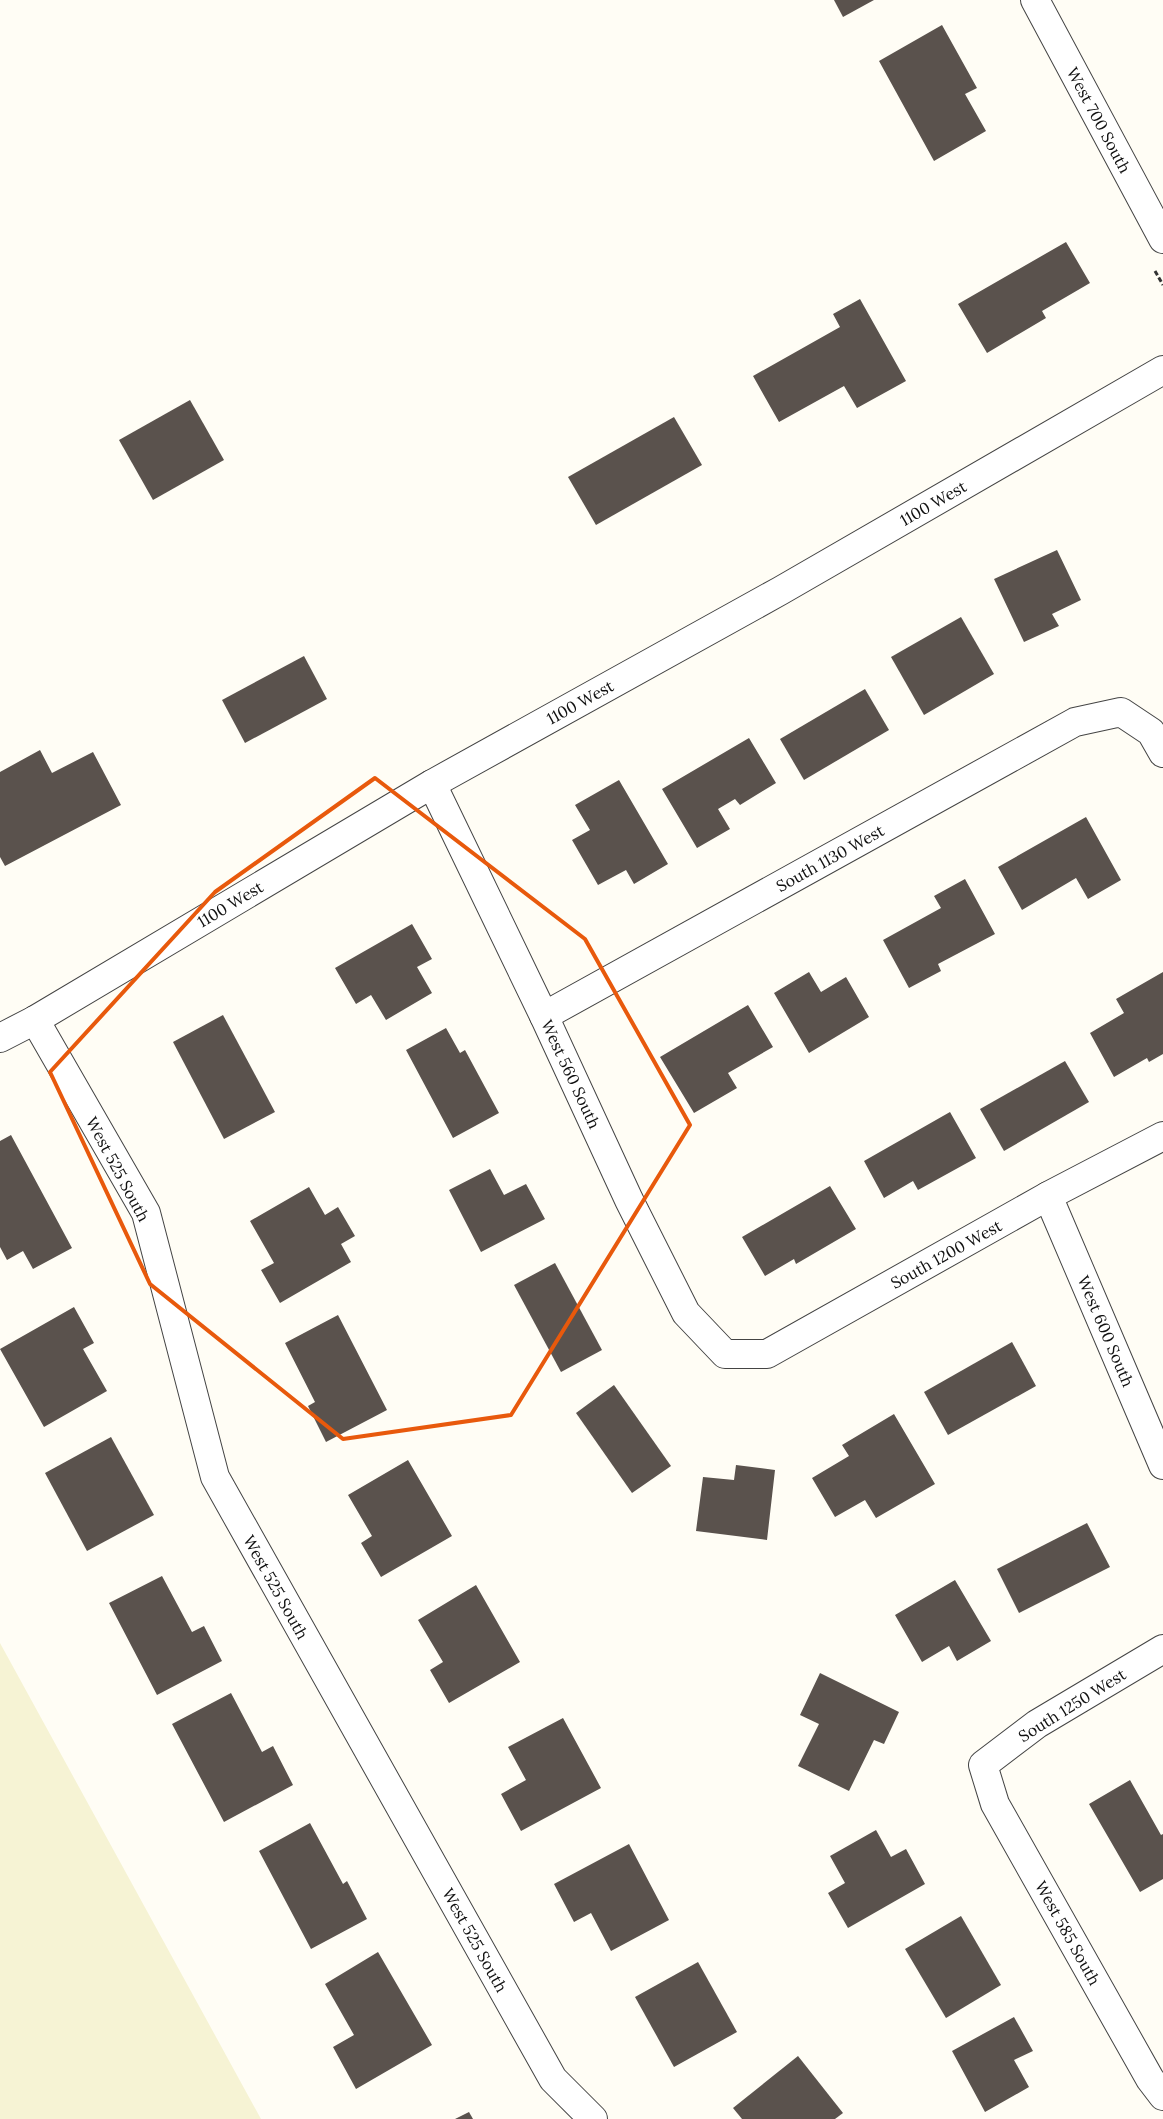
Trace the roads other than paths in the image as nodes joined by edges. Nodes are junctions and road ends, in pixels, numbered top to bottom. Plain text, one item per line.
1 (1035, 0) edge
2 (1163, 239) edge
3 (1163, 370) edge
4 (1163, 753) edge
5 (432, 784) junction
6 (544, 1016) junction
7 (35, 1020) junction
8 (0, 1038) edge
9 (1163, 1136) edge
10 (1048, 1196) junction
11 (725, 1354) joint
12 (1163, 1466) edge
13 (1163, 1649) edge
14 (983, 1765) joint
15 (1163, 2096) edge
16 (593, 2119) edge

1 - 2 street, West 700 South
3 - 5 street, 1100 West
4 - 6 street, South 1130 West
5 - 6 street, West 560 South
5 - 7 street, 1100 West
6 - 11 street, West 560 South
7 - 8 street, 1100 West
7 - 16 street, West 525 South
9 - 10 street, South 1200 West
10 - 11 street, South 1200 West
10 - 12 street, West 600 South
13 - 14 street, South 1250 West
14 - 15 street, West 585 South

